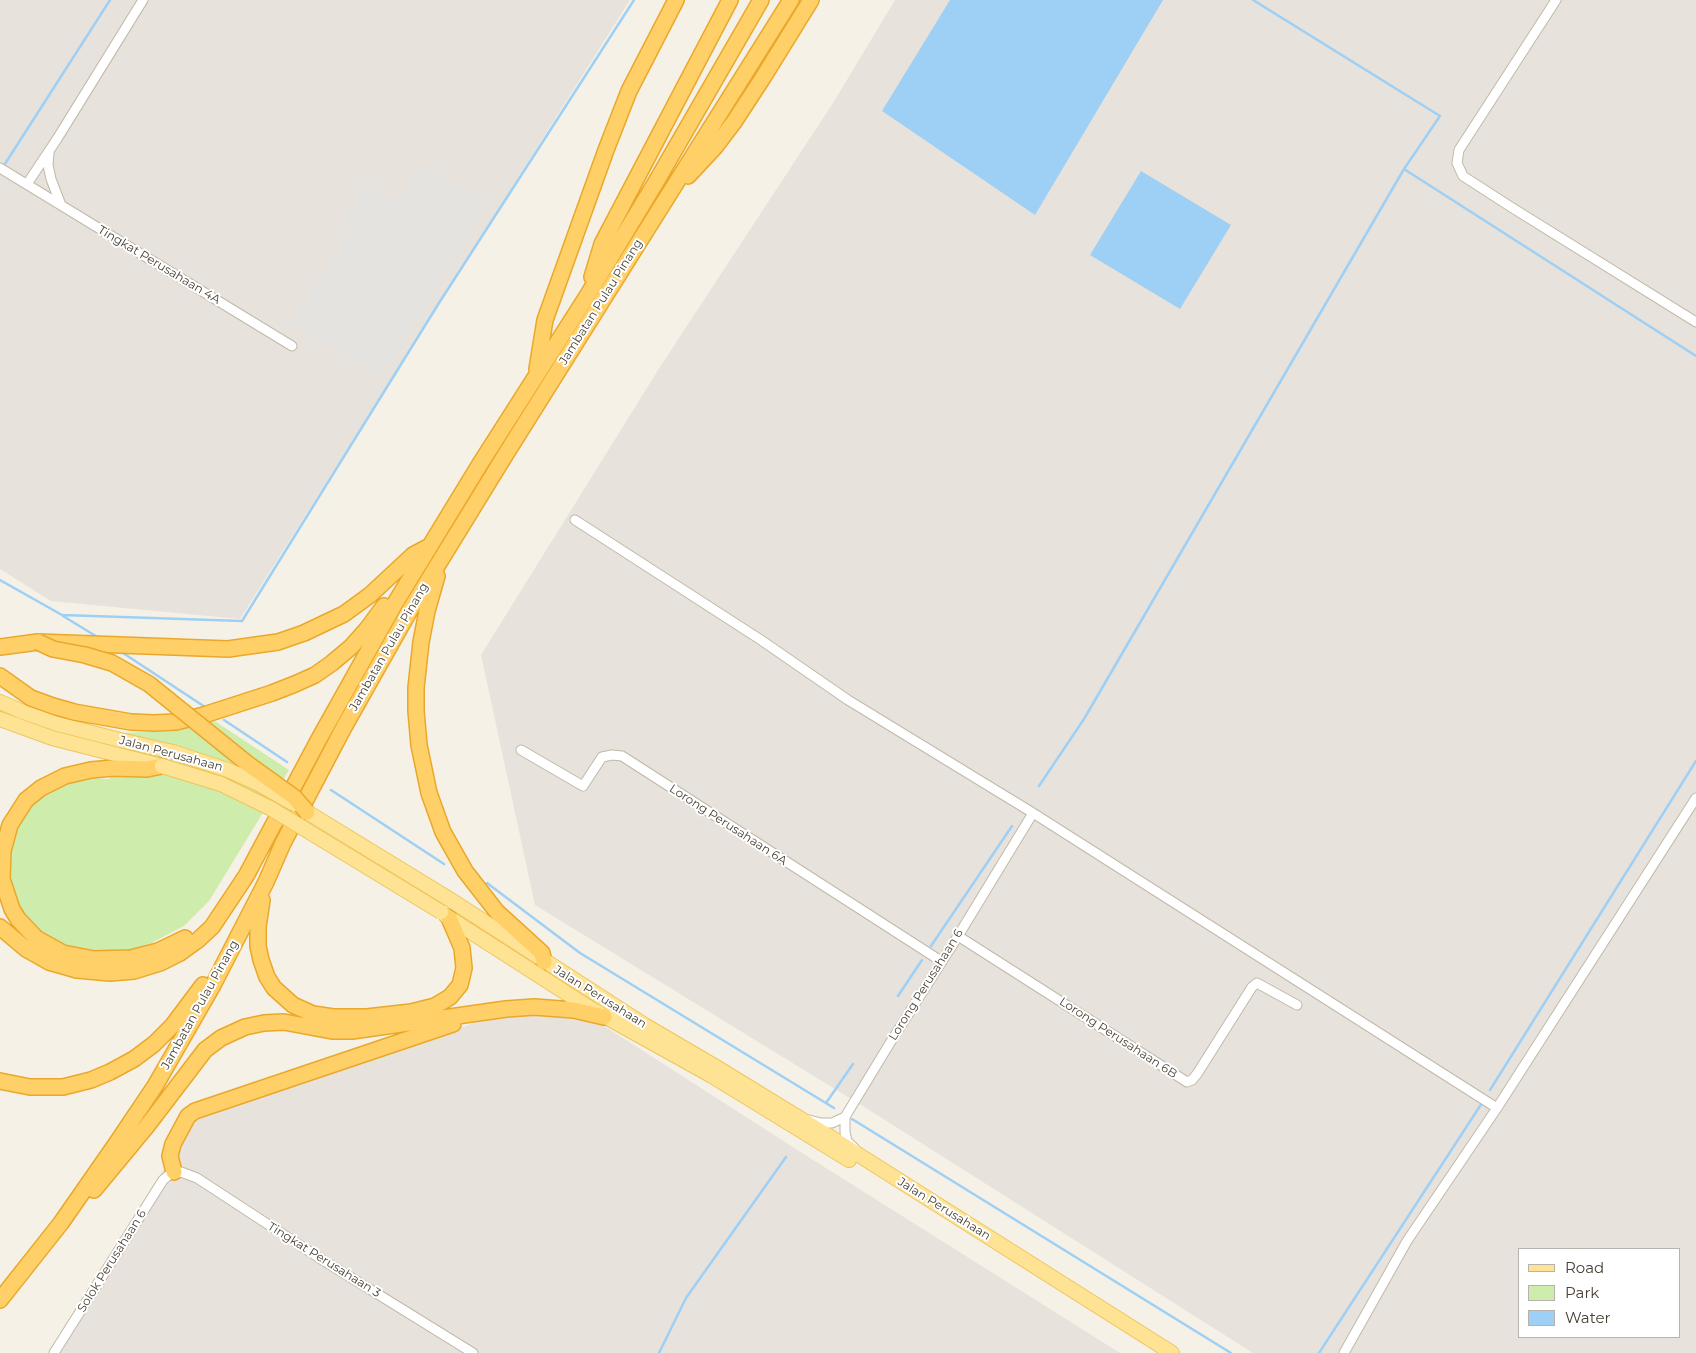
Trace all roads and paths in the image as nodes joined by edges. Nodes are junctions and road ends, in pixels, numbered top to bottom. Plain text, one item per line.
1 (143, 0) edge
2 (676, 0) edge
3 (730, 0) edge
4 (755, 0) edge
5 (761, 0) edge
6 (791, 0) edge
7 (812, 0) edge
8 (1556, 0) edge
9 (750, 16) junction
10 (57, 139) junction
11 (0, 168) edge
12 (27, 184) junction
13 (669, 194) junction
14 (61, 205) junction
15 (588, 293) junction
16 (1696, 322) edge
17 (292, 346) dead end
18 (536, 376) junction
19 (575, 520) dead end
20 (431, 545) junction
21 (442, 558) junction
22 (398, 599) junction
23 (38, 642) junction
24 (0, 647) edge
25 (0, 676) edge
26 (0, 702) edge
27 (0, 719) edge
28 (522, 750) dead end
29 (162, 766) junction
30 (1696, 798) edge
31 (307, 812) junction
32 (1033, 813) junction
33 (266, 882) junction
34 (222, 911) junction
35 (445, 915) junction
36 (0, 927) edge
37 (958, 936) junction
38 (232, 949) junction
39 (941, 961) junction
40 (544, 962) junction
41 (1297, 1005) dead end
42 (477, 1013) junction
43 (604, 1017) junction
44 (0, 1081) edge
45 (1497, 1108) junction
46 (845, 1117) junction
47 (800, 1119) junction
48 (863, 1158) junction
49 (174, 1172) junction
50 (61, 1223) junction
51 (0, 1300) edge
52 (54, 1353) edge
53 (473, 1353) edge
54 (1156, 1353) edge
55 (1172, 1353) edge
56 (1344, 1353) edge

1 - 10 street
2 - 18 highway
3 - 15 highway, Jambatan Pulau Pinang
4 - 9 highway
5 - 9 highway, Jambatan Pulau Pinang
6 - 13 highway, Jambatan Pulau Pinang
7 - 13 highway
8 - 16 street
9 - 15 highway, Jambatan Pulau Pinang
10 - 12 street
10 - 14 street
11 - 12 street, Tingkat Perusahaan 4A
12 - 14 street, Tingkat Perusahaan 4A
13 - 21 highway, Jambatan Pulau Pinang
14 - 17 street, Tingkat Perusahaan 4A
15 - 18 highway, Jambatan Pulau Pinang
18 - 20 highway, Jambatan Pulau Pinang
19 - 32 street
20 - 22 highway, Jambatan Pulau Pinang
20 - 23 highway
21 - 33 highway, Jambatan Pulau Pinang
21 - 40 highway
22 - 25 highway
22 - 34 highway, Jambatan Pulau Pinang
23 - 24 highway
23 - 31 highway, bridge
26 - 31 main road, Jalan Perusahaan, bridge
27 - 29 main road, Jalan Perusahaan
28 - 39 street, Lorong Perusahaan 6A
29 - 34 highway
29 - 35 main road, Jalan Perusahaan, bridge
30 - 45 street
31 - 40 main road, Jalan Perusahaan
32 - 37 street, Lorong Perusahaan 6
32 - 45 street
33 - 35 highway
33 - 38 highway, Jambatan Pulau Pinang
34 - 36 highway, Jambatan Pulau Pinang
35 - 43 main road, Jalan Perusahaan
37 - 39 street, Lorong Perusahaan 6
37 - 41 street, Lorong Perusahaan 6B
38 - 44 highway
38 - 50 highway, Jambatan Pulau Pinang
39 - 46 street, Lorong Perusahaan 6
40 - 47 main road, Jalan Perusahaan
42 - 43 highway
42 - 49 highway
42 - 50 highway
43 - 54 main road, Jalan Perusahaan
45 - 56 street
46 - 47 street
46 - 48 street
47 - 48 main road, Jalan Perusahaan
48 - 55 main road, Jalan Perusahaan
49 - 52 street, Solok Perusahaan 6
49 - 53 street, Tingkat Perusahaan 3
50 - 51 highway, Jambatan Pulau Pinang

